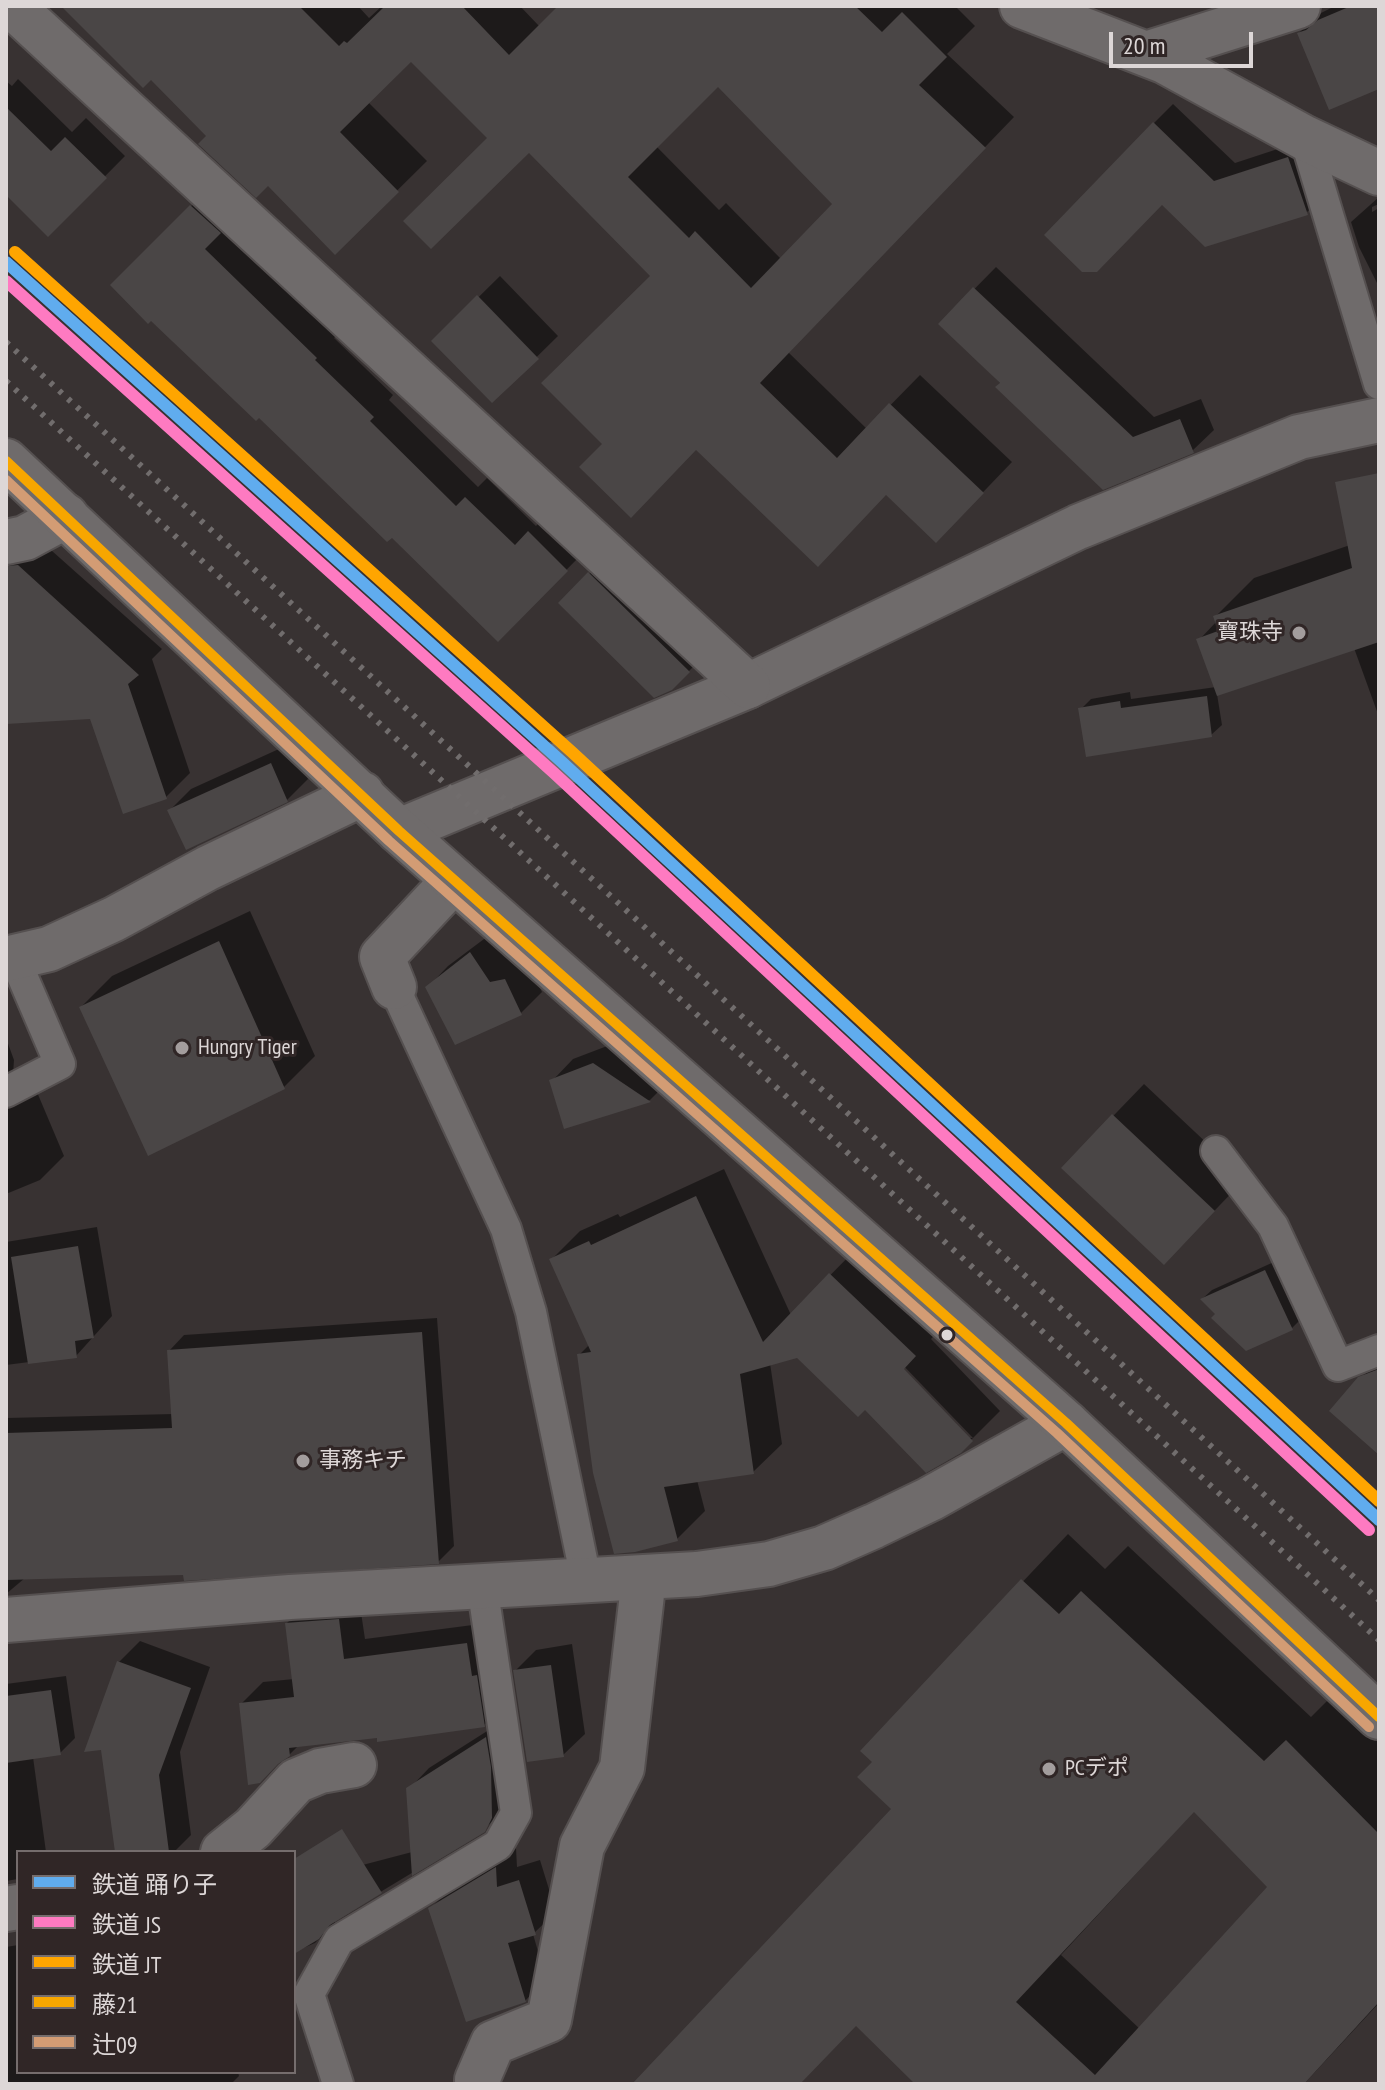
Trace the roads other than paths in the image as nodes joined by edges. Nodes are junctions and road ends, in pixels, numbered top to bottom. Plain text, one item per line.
1 (12, 6) edge
2 (1022, 6) edge
3 (1298, 6) edge
4 (1146, 54) junction
5 (1305, 138) junction
6 (1379, 173) edge
7 (1379, 384) edge
8 (1379, 420) edge
9 (6, 461) edge
10 (66, 516) junction
11 (6, 542) edge
12 (748, 686) junction
13 (362, 794) junction
14 (399, 831) junction
15 (454, 880) junction
16 (10, 958) edge
17 (394, 987) joint
18 (6, 1092) edge
19 (1216, 1151) dead end
20 (1379, 1350) edge
21 (1066, 1423) junction
22 (644, 1577) junction
23 (586, 1579) junction
24 (482, 1585) junction
25 (6, 1620) edge
26 (1379, 1717) edge
27 (354, 1765) dead end
28 (226, 1850) edge
29 (338, 2084) edge
30 (478, 2084) edge

1 - 12 street
2 - 4 street
3 - 4 street
4 - 5 street
5 - 6 street
5 - 7 lane
8 - 12 street
9 - 10 street
10 - 11 street
10 - 13 street
12 - 14 street
13 - 14 street
13 - 16 street
14 - 15 street
15 - 17 street
15 - 21 street
16 - 18 lane
17 - 23 lane
19 - 20 lane
21 - 22 street
21 - 26 street
22 - 23 street
22 - 30 street
23 - 24 street
24 - 25 street
24 - 29 lane
27 - 28 street

